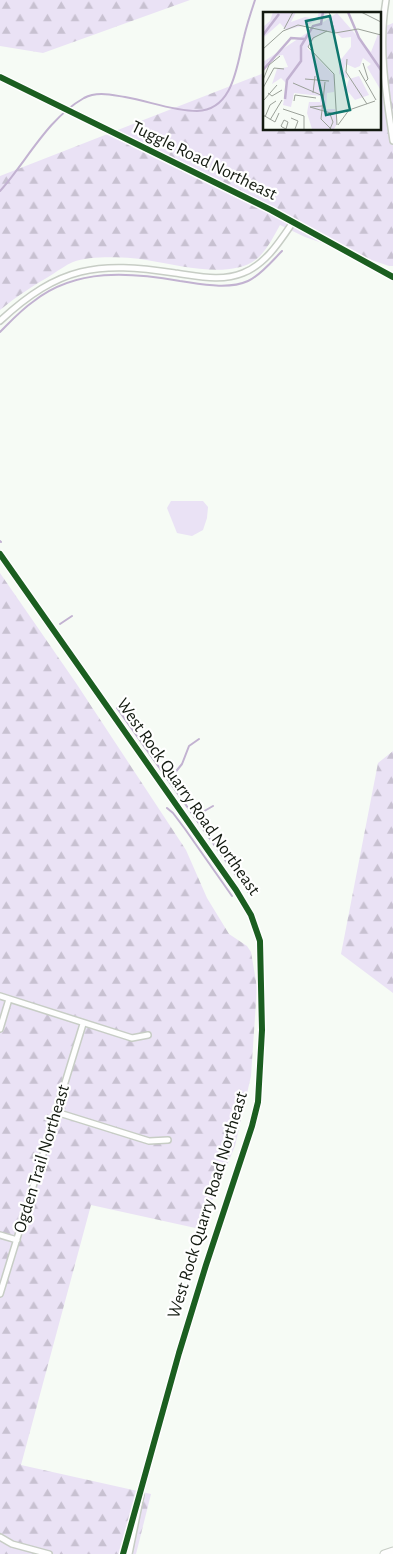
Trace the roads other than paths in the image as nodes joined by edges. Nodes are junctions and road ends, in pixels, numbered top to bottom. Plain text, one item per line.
1 (386, 0) edge
2 (0, 77) edge
3 (393, 141) edge
4 (293, 222) junction
5 (393, 277) edge
6 (0, 321) edge
7 (0, 554) edge
8 (0, 996) edge
9 (9, 1000) junction
10 (83, 1024) junction
11 (0, 1029) edge
12 (148, 1035) dead end
13 (56, 1112) junction
14 (168, 1140) dead end
15 (0, 1235) edge
16 (17, 1240) junction
17 (0, 1294) edge
18 (142, 1489) junction
19 (0, 1537) edge
20 (393, 1551) edge
21 (49, 1554) edge
22 (122, 1554) edge
23 (130, 1554) edge
24 (384, 1554) edge

1 - 3 street
2 - 4 street, Tuggle Road Northeast
4 - 5 street, Tuggle Road Northeast
4 - 6 street
7 - 18 street, West Rock Quarry Road Northeast
8 - 9 street
9 - 10 street
9 - 11 street
10 - 12 street
10 - 13 street, Ogden Trail Northeast
13 - 14 street
13 - 16 street, Ogden Trail Northeast
15 - 16 street
16 - 17 street, Ogden Trail Northeast
18 - 22 street, West Rock Quarry Road Northeast
18 - 23 street, West Rock Quarry Road Northeast
19 - 21 street
20 - 24 street

